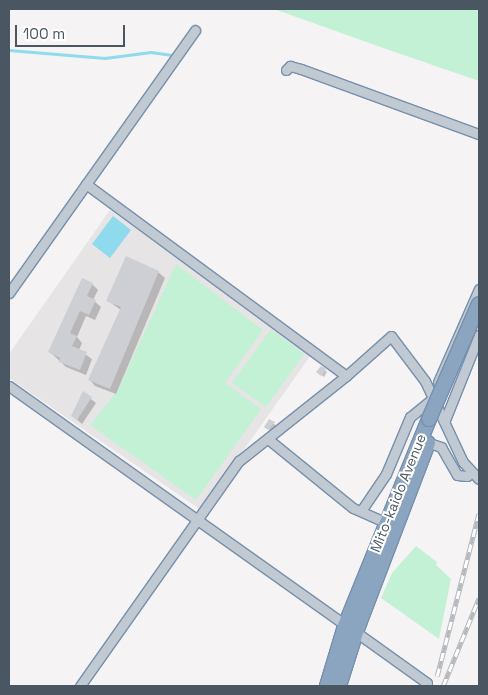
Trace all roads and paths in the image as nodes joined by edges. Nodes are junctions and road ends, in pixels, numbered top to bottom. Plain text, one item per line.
1 (195, 30) dead end
2 (286, 70) dead end
3 (479, 134) edge
4 (86, 184) junction
5 (479, 289) edge
6 (9, 293) edge
7 (479, 304) edge
8 (479, 321) edge
9 (479, 335) edge
10 (346, 376) junction
11 (9, 386) edge
12 (434, 395) junction
13 (437, 420) junction
14 (268, 439) junction
15 (429, 443) junction
16 (472, 472) junction
17 (479, 479) edge
18 (363, 508) dead end
19 (198, 520) junction
20 (385, 522) junction
21 (341, 622) dead end
22 (360, 635) dead end
23 (80, 686) edge
24 (327, 686) edge
25 (339, 686) edge
26 (426, 686) edge

1 - 4 street
2 - 3 street
4 - 6 street
4 - 10 street
5 - 12 street
7 - 13 highway, Mito-kaido Avenue, bridge
8 - 13 highway, Mito-kaido Avenue
9 - 13 street
10 - 12 street
10 - 14 street
11 - 19 street
12 - 13 street
12 - 18 street
13 - 15 highway, Mito-kaido Avenue
13 - 16 street
13 - 20 highway, Mito-kaido Avenue
14 - 19 street
14 - 20 street
15 - 16 street
15 - 25 highway, Mito-kaido Avenue
16 - 17 street
19 - 21 street
19 - 23 street
20 - 24 highway, Mito-kaido Avenue
22 - 26 street

